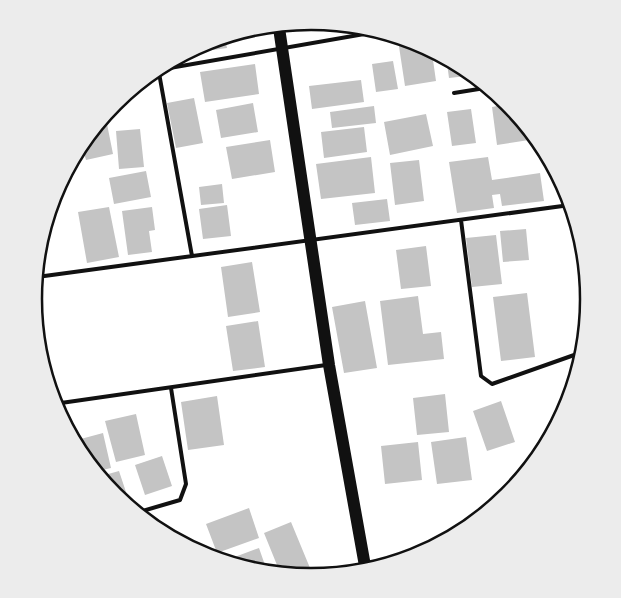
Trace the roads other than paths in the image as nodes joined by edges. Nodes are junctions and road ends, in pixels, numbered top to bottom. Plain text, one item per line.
1 (280, 32) edge
2 (361, 35) edge
3 (282, 48) junction
4 (174, 67) edge
5 (160, 76) edge
6 (478, 89) edge
7 (454, 92) dead end
8 (563, 206) edge
9 (461, 220) junction
10 (312, 240) junction
11 (192, 256) junction
12 (43, 276) edge
13 (573, 355) edge
14 (330, 365) junction
15 (171, 388) junction
16 (62, 403) edge
17 (145, 510) edge
18 (364, 563) edge

1 - 3 main road
2 - 3 lane
3 - 4 lane
3 - 10 main road
5 - 11 lane
6 - 7 lane
8 - 9 lane
9 - 10 lane
9 - 13 lane
10 - 11 lane
10 - 14 main road
11 - 12 lane
14 - 15 lane
14 - 18 main road
15 - 16 lane
15 - 17 lane

